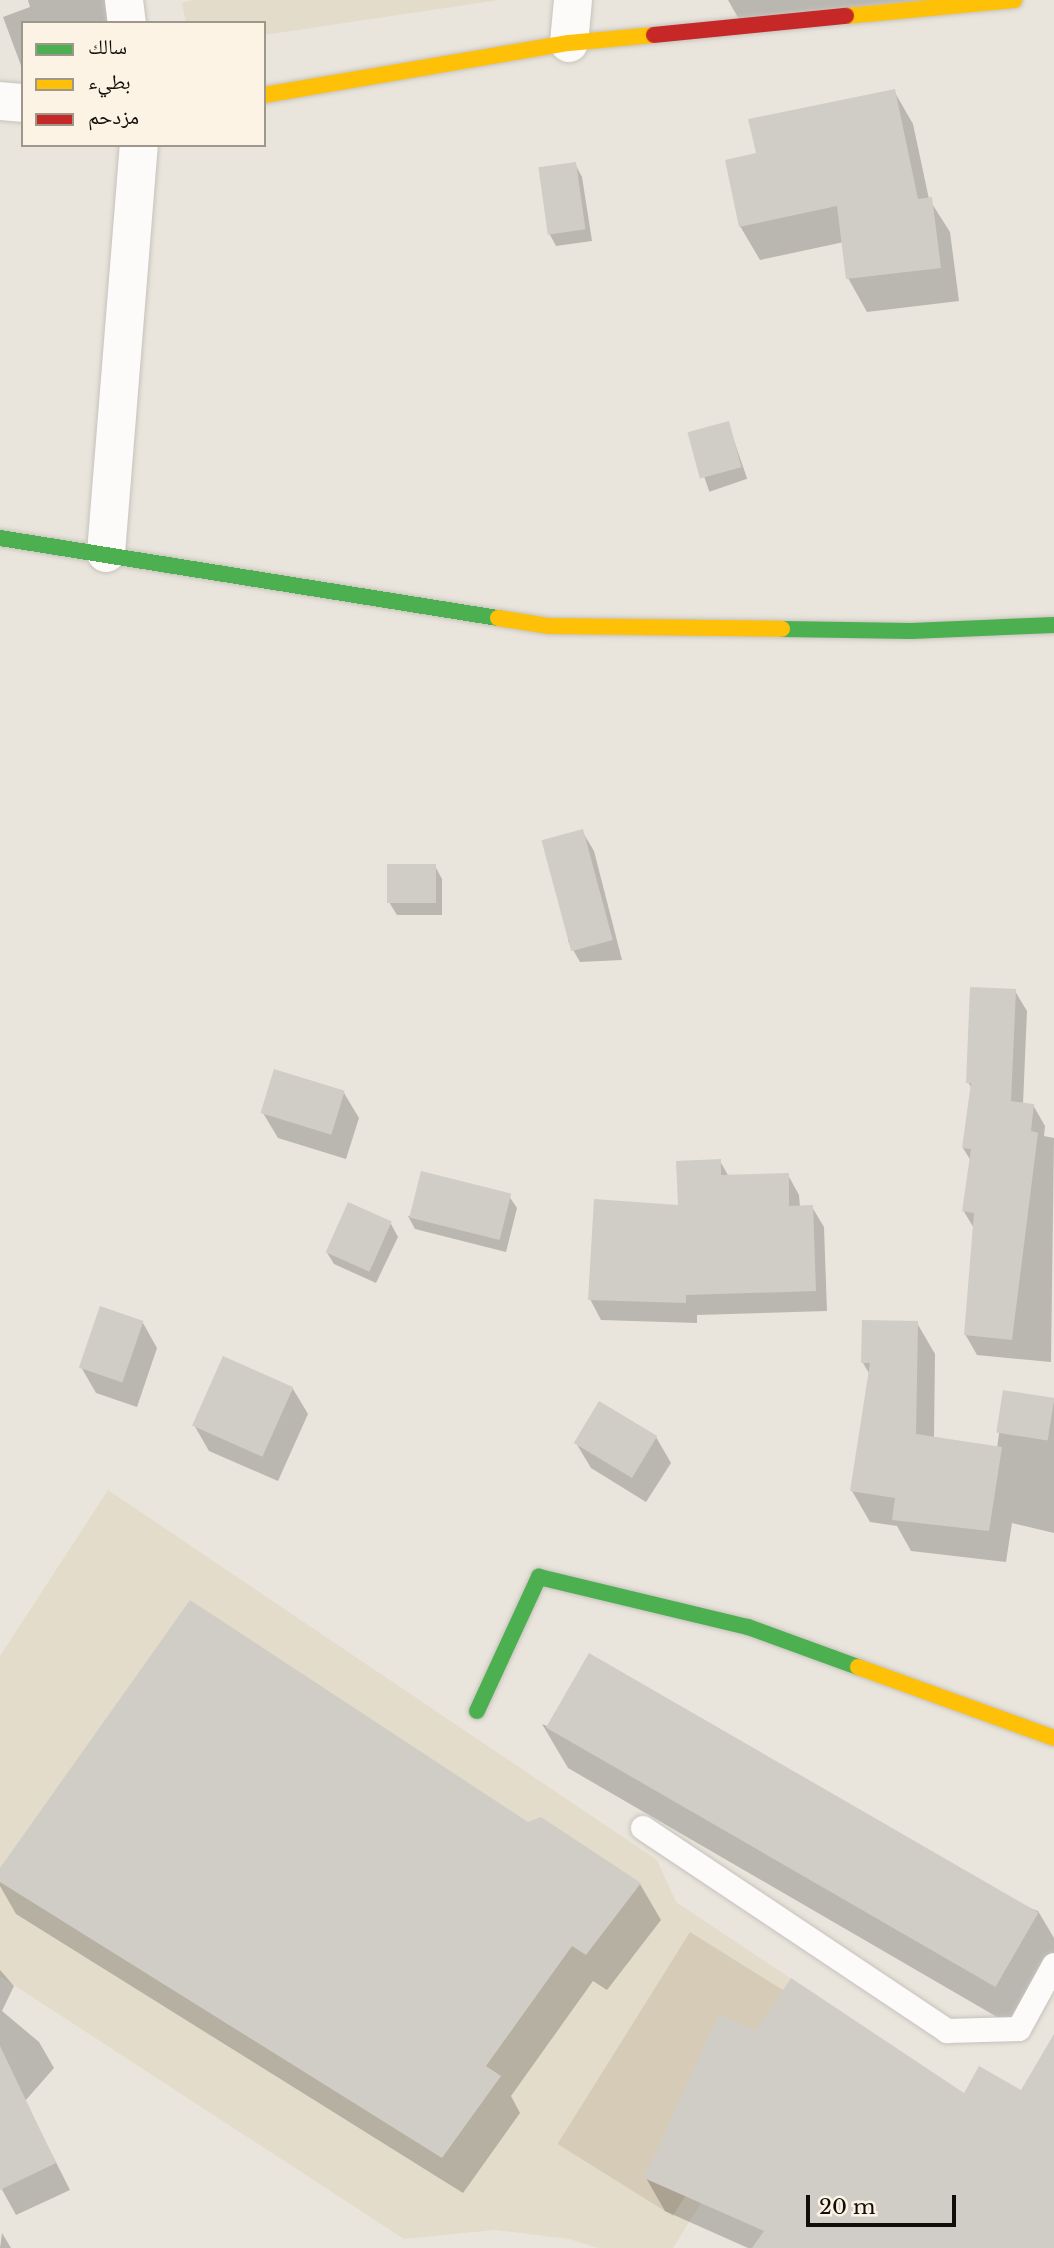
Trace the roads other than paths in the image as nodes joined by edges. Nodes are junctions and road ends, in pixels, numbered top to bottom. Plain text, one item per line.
1 (124, 0) edge
2 (573, 0) edge
3 (1014, 0) edge
4 (127, 21) edge
5 (569, 43) junction
6 (266, 95) edge
7 (0, 101) edge
8 (21, 103) edge
9 (139, 147) edge
10 (0, 538) edge
11 (106, 553) junction
12 (1054, 625) edge
13 (477, 1711) dead end
14 (1054, 1738) edge
15 (643, 1828) dead end
16 (1054, 1965) edge

1 - 4 street
2 - 5 street
3 - 5 street
5 - 6 street
7 - 8 street
9 - 11 street
10 - 11 street
11 - 12 street
13 - 14 street
15 - 16 lane

